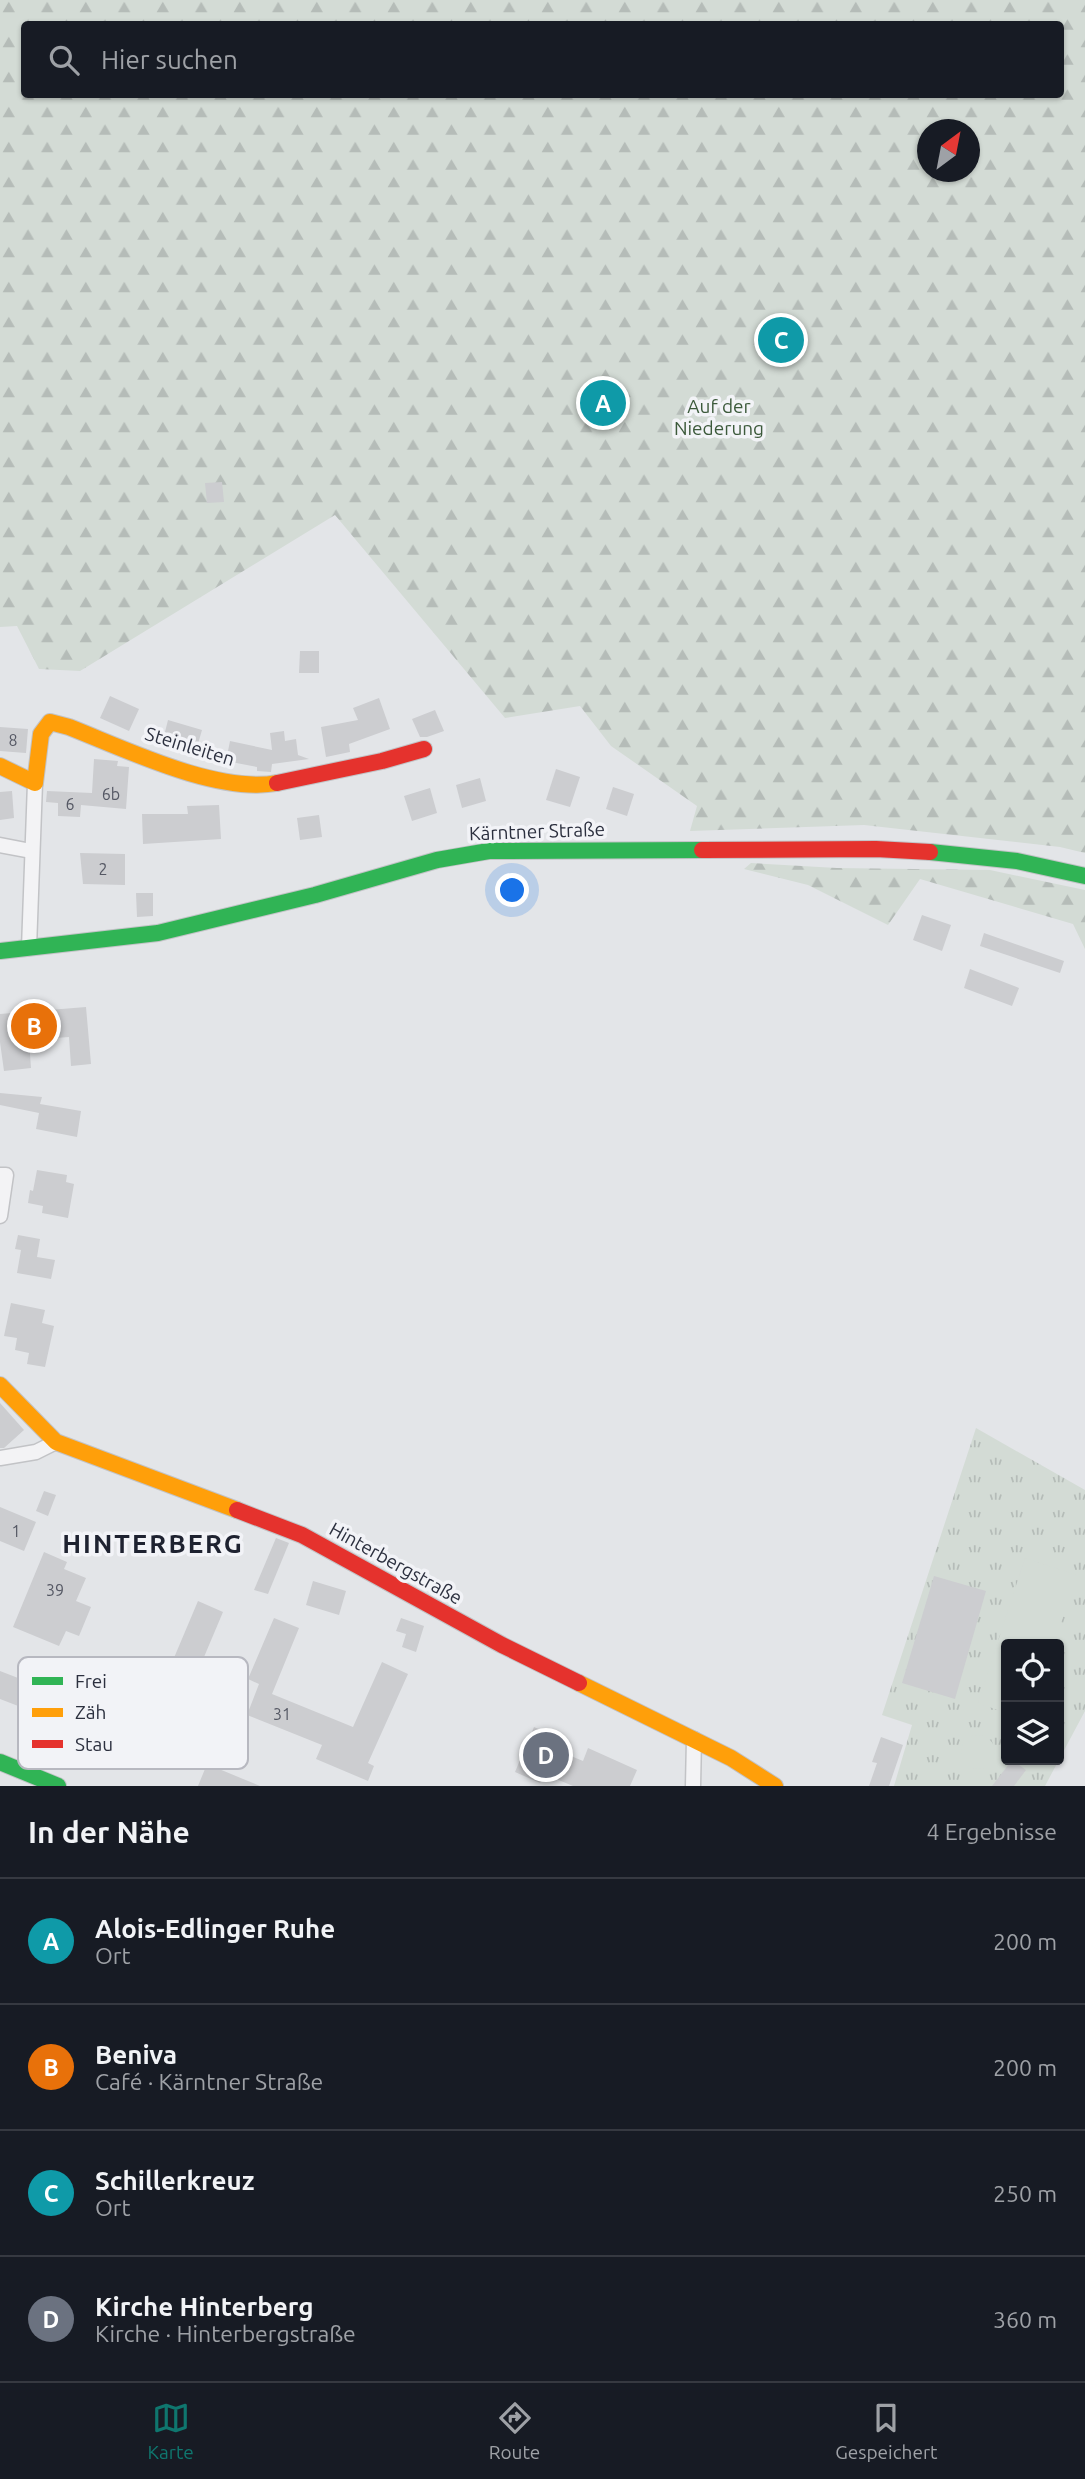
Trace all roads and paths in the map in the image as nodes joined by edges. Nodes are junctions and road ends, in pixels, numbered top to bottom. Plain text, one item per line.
1 (424, 749) dead end
2 (0, 766) edge
3 (35, 783) junction
4 (0, 845) edge
5 (31, 851) junction
6 (1085, 876) edge
7 (29, 948) junction
8 (0, 951) edge
9 (0, 1175) edge
10 (0, 1216) edge
11 (0, 1385) edge
12 (56, 1443) junction
13 (0, 1458) edge
14 (694, 1739) junction
15 (0, 1762) edge
16 (58, 1786) edge
17 (693, 1786) edge
18 (775, 1786) edge

1 - 3 street, Steinleiten
2 - 3 street
3 - 5 street, Steinleiten
4 - 5 street
5 - 7 street, Steinleiten
6 - 7 street, Kärntner Straße
7 - 8 street, Kärntner Straße
9 - 10 street
11 - 12 street, Hinterbergstraße
12 - 13 street
12 - 14 street, Hinterbergstraße
14 - 17 street
14 - 18 street, Hinterbergstraße
15 - 16 street

